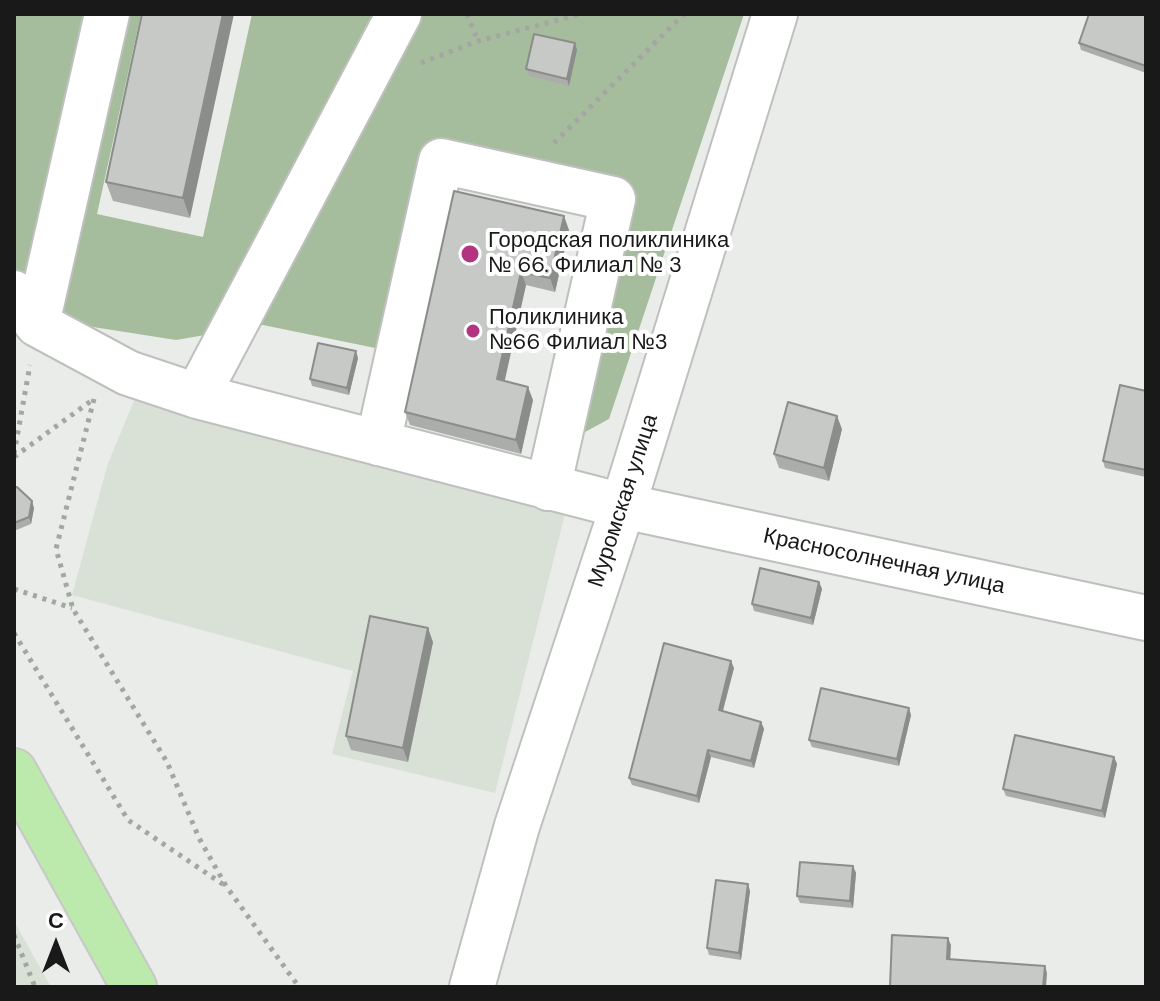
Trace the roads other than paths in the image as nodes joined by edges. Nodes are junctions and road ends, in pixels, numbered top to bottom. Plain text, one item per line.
1 (107, 14) edge
2 (399, 14) edge
3 (775, 14) edge
4 (26, 308) edge
5 (197, 396) junction
6 (378, 443) junction
7 (548, 488) junction
8 (623, 506) junction
9 (1146, 618) edge
10 (14, 771) edge
11 (134, 987) edge
12 (472, 987) edge

1 - 4 street
2 - 5 street
3 - 8 street, Муромская улица
4 - 5 street, Красносолнечная улица
5 - 6 street, Красносолнечная улица
6 - 7 street, Красносолнечная улица
6 - 7 street
7 - 8 street, Красносолнечная улица
8 - 9 street, Красносолнечная улица
8 - 12 street, Муромская улица
10 - 11 main road

